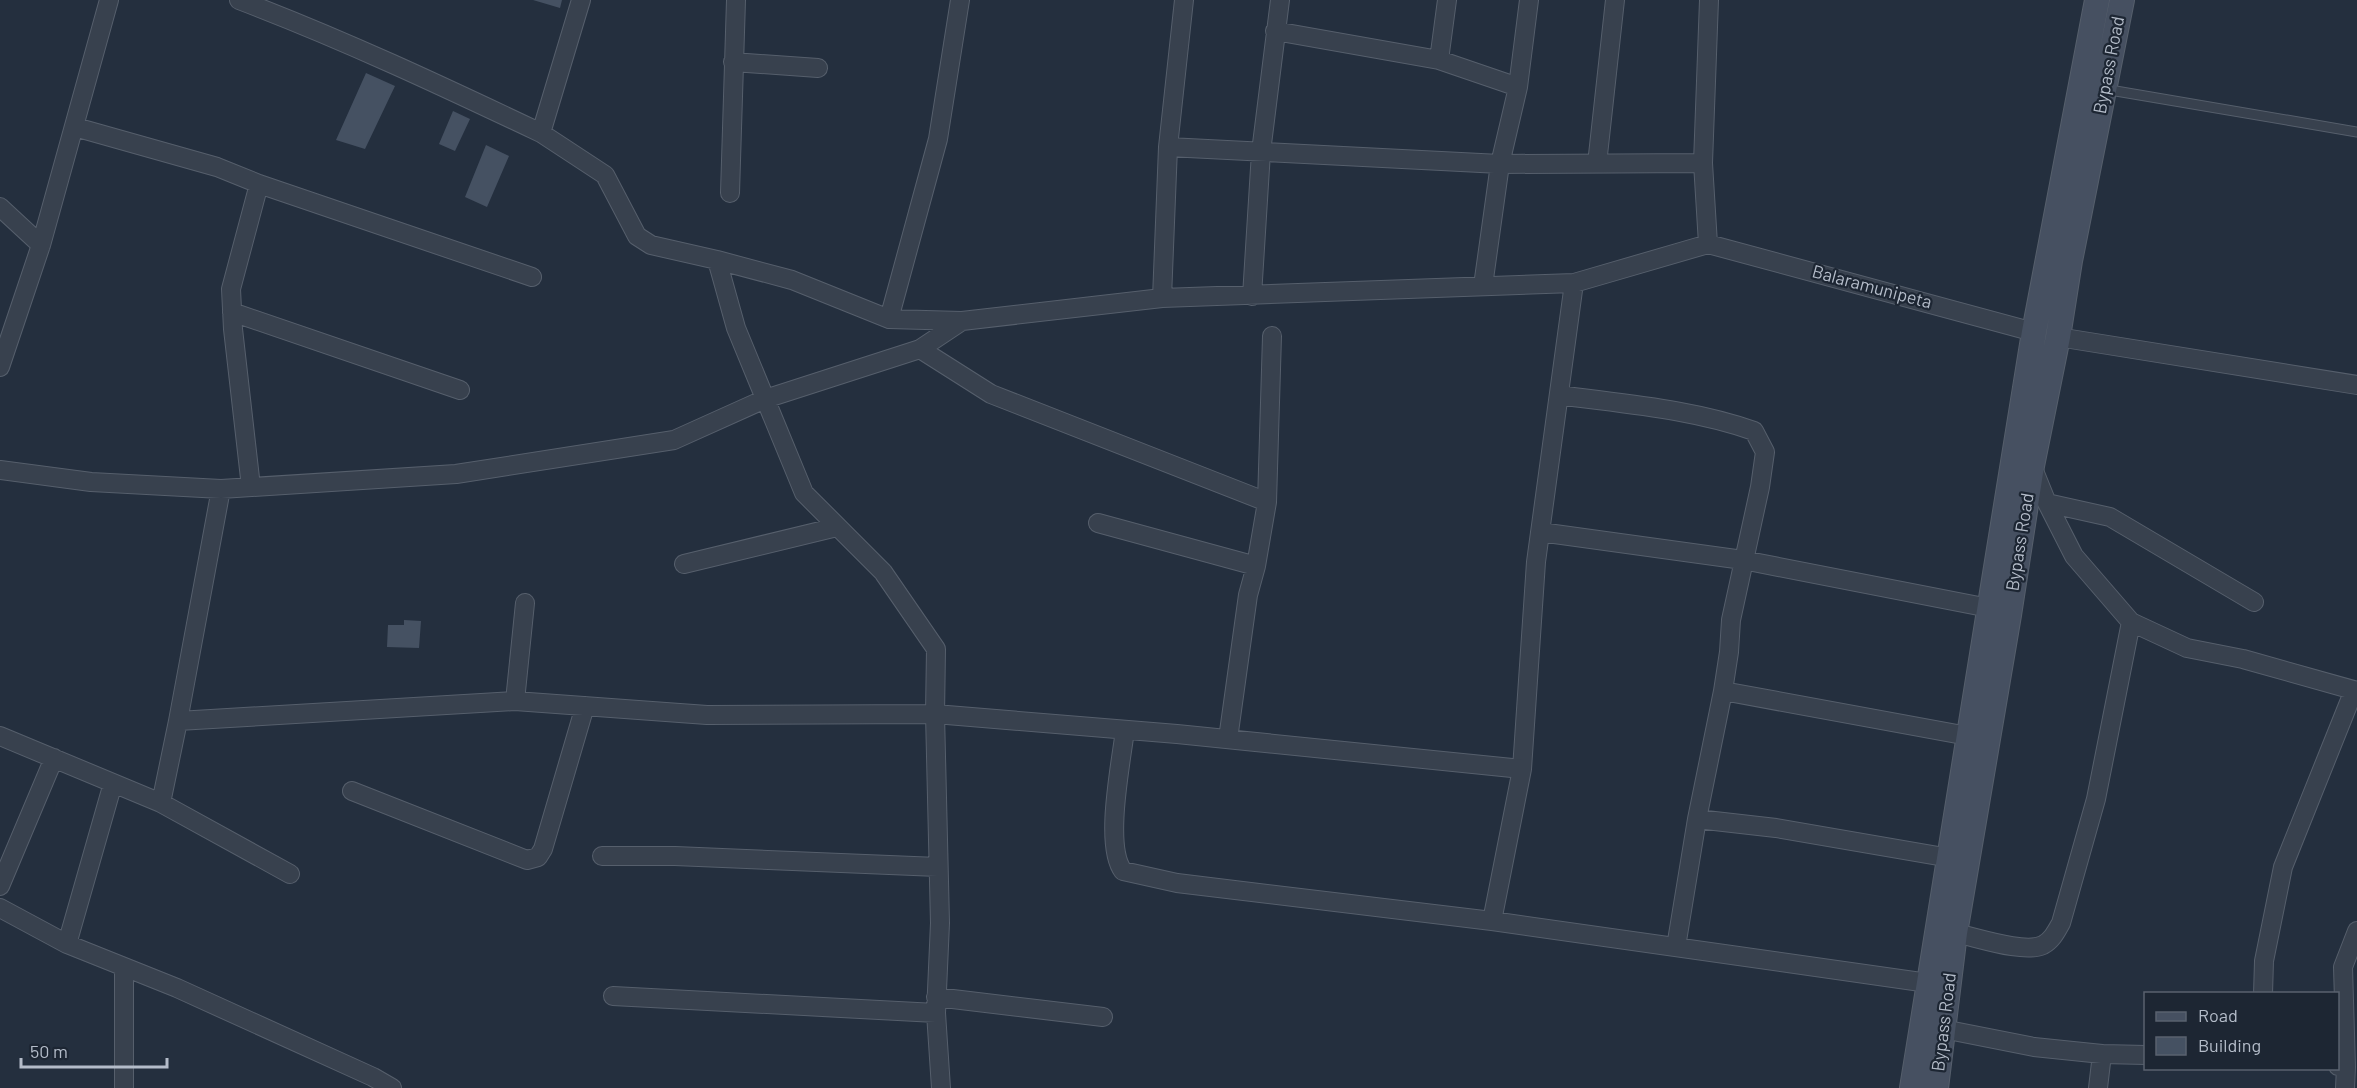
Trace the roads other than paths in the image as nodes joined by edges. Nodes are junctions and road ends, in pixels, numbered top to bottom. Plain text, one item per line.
1 (109, 0) edge
2 (239, 0) edge
3 (581, 0) edge
4 (736, 0) edge
5 (960, 0) edge
6 (1184, 0) edge
7 (1280, 0) edge
8 (1447, 0) edge
9 (1529, 0) edge
10 (1615, 0) edge
11 (1709, 0) edge
12 (2097, 0) edge
13 (2122, 0) edge
14 (1275, 31) junction
15 (1439, 60) junction
16 (733, 62) junction
17 (819, 68) dead end
18 (1518, 87) junction
19 (2104, 89) junction
20 (75, 127) junction
21 (2357, 132) edge
22 (541, 133) junction
23 (1168, 147) junction
24 (1261, 152) junction
25 (1703, 163) junction
26 (1500, 164) junction
27 (1597, 164) junction
28 (259, 184) junction
29 (730, 193) dead end
30 (0, 207) edge
31 (1708, 244) junction
32 (41, 245) junction
33 (717, 260) junction
34 (532, 277) dead end
35 (1574, 283) junction
36 (1483, 286) junction
37 (1252, 296) junction
38 (1162, 298) junction
39 (232, 312) junction
40 (889, 319) junction
41 (962, 321) junction
42 (2034, 332) junction
43 (1272, 336) dead end
44 (2058, 337) junction
45 (920, 349) junction
46 (0, 367) edge
47 (2357, 386) edge
48 (460, 390) dead end
49 (1559, 395) junction
50 (765, 399) junction
51 (2031, 466) junction
52 (0, 470) edge
53 (251, 487) junction
54 (221, 489) junction
55 (1267, 502) junction
56 (2047, 503) junction
57 (1098, 523) dead end
58 (837, 527) junction
59 (1540, 532) junction
60 (1743, 561) junction
61 (684, 564) dead end
62 (1256, 566) junction
63 (2254, 602) dead end
64 (525, 603) dead end
65 (1989, 608) junction
66 (2131, 622) junction
67 (1723, 691) junction
68 (2355, 691) edge
69 (515, 701) junction
70 (585, 706) junction
71 (935, 714) junction
72 (178, 721) junction
73 (1125, 730) junction
74 (0, 736) edge
75 (1968, 736) junction
76 (1228, 739) junction
77 (54, 758) junction
78 (1522, 769) junction
79 (113, 783) junction
80 (352, 791) dead end
81 (161, 803) junction
82 (1697, 819) junction
83 (602, 856) dead end
84 (1950, 858) junction
85 (939, 867) junction
86 (290, 874) dead end
87 (0, 886) edge
88 (0, 908) edge
89 (1492, 921) junction
90 (2357, 931) edge
91 (1954, 933) junction
92 (67, 944) junction
93 (1676, 947) junction
94 (2350, 967) edge
95 (124, 968) junction
96 (1928, 983) junction
97 (2263, 992) edge
98 (613, 996) dead end
99 (936, 1005) junction
100 (1103, 1017) dead end
101 (1943, 1029) junction
102 (2102, 1054) junction
103 (2144, 1054) edge
104 (2342, 1067) edge
105 (124, 1088) edge
106 (392, 1088) edge
107 (941, 1088) edge
108 (1912, 1088) edge
109 (1936, 1088) edge
110 (2098, 1088) edge
111 (2345, 1088) edge

1 - 20 street
2 - 22 street
3 - 22 street
4 - 16 street
5 - 40 street
6 - 23 street
7 - 14 street
8 - 15 street
9 - 18 street
10 - 27 street
11 - 25 street
12 - 42 main road, Bypass Road
13 - 19 main road, Bypass Road
14 - 15 street
14 - 24 street
15 - 18 street
16 - 17 street
16 - 29 street
18 - 26 street
19 - 21 lane
19 - 44 main road, Bypass Road
20 - 28 street
20 - 32 street
22 - 33 street
23 - 24 street
23 - 38 street
24 - 26 street
24 - 37 street
25 - 27 street
25 - 31 street
26 - 27 street
26 - 36 street
28 - 34 street
28 - 39 street
30 - 32 street
31 - 35 street
31 - 42 street, Balaramunipeta
32 - 46 street
33 - 40 street
33 - 50 street
35 - 36 street
35 - 49 street
36 - 37 street
37 - 38 street
38 - 41 street
39 - 48 street
39 - 53 street
40 - 41 street
41 - 45 street
42 - 65 main road, Bypass Road
43 - 55 street
44 - 47 street
44 - 51 main road, Bypass Road
45 - 50 street
45 - 55 street
49 - 59 street
49 - 60 street
50 - 53 street
50 - 58 street
51 - 56 street
51 - 91 main road, Bypass Road
52 - 54 street
53 - 54 street
54 - 72 street
55 - 62 street
56 - 63 street
56 - 66 street
57 - 62 street
58 - 61 street
58 - 71 street
59 - 60 street
59 - 78 street
60 - 65 street
60 - 67 street
62 - 76 street
64 - 69 street
65 - 75 main road, Bypass Road
66 - 68 street
66 - 91 street
67 - 75 street
67 - 82 street
68 - 97 street
69 - 70 street
69 - 72 street
70 - 71 street
70 - 80 street
71 - 73 street
71 - 85 street
72 - 81 street
73 - 76 street
73 - 89 street
74 - 77 street
75 - 84 main road, Bypass Road
76 - 78 street
77 - 79 street
77 - 87 street
78 - 89 street
79 - 81 street
79 - 92 street
81 - 86 street
82 - 84 street
82 - 93 street
83 - 85 street
84 - 96 main road, Bypass Road
85 - 99 street
88 - 92 street
89 - 93 street
90 - 94 street
91 - 101 main road, Bypass Road
92 - 95 street
93 - 96 street
94 - 104 street
95 - 105 street
95 - 106 street
96 - 108 main road, Bypass Road
98 - 99 street
99 - 100 street
99 - 107 street
101 - 102 street
101 - 109 main road, Bypass Road
102 - 103 street
102 - 110 street
104 - 111 street

